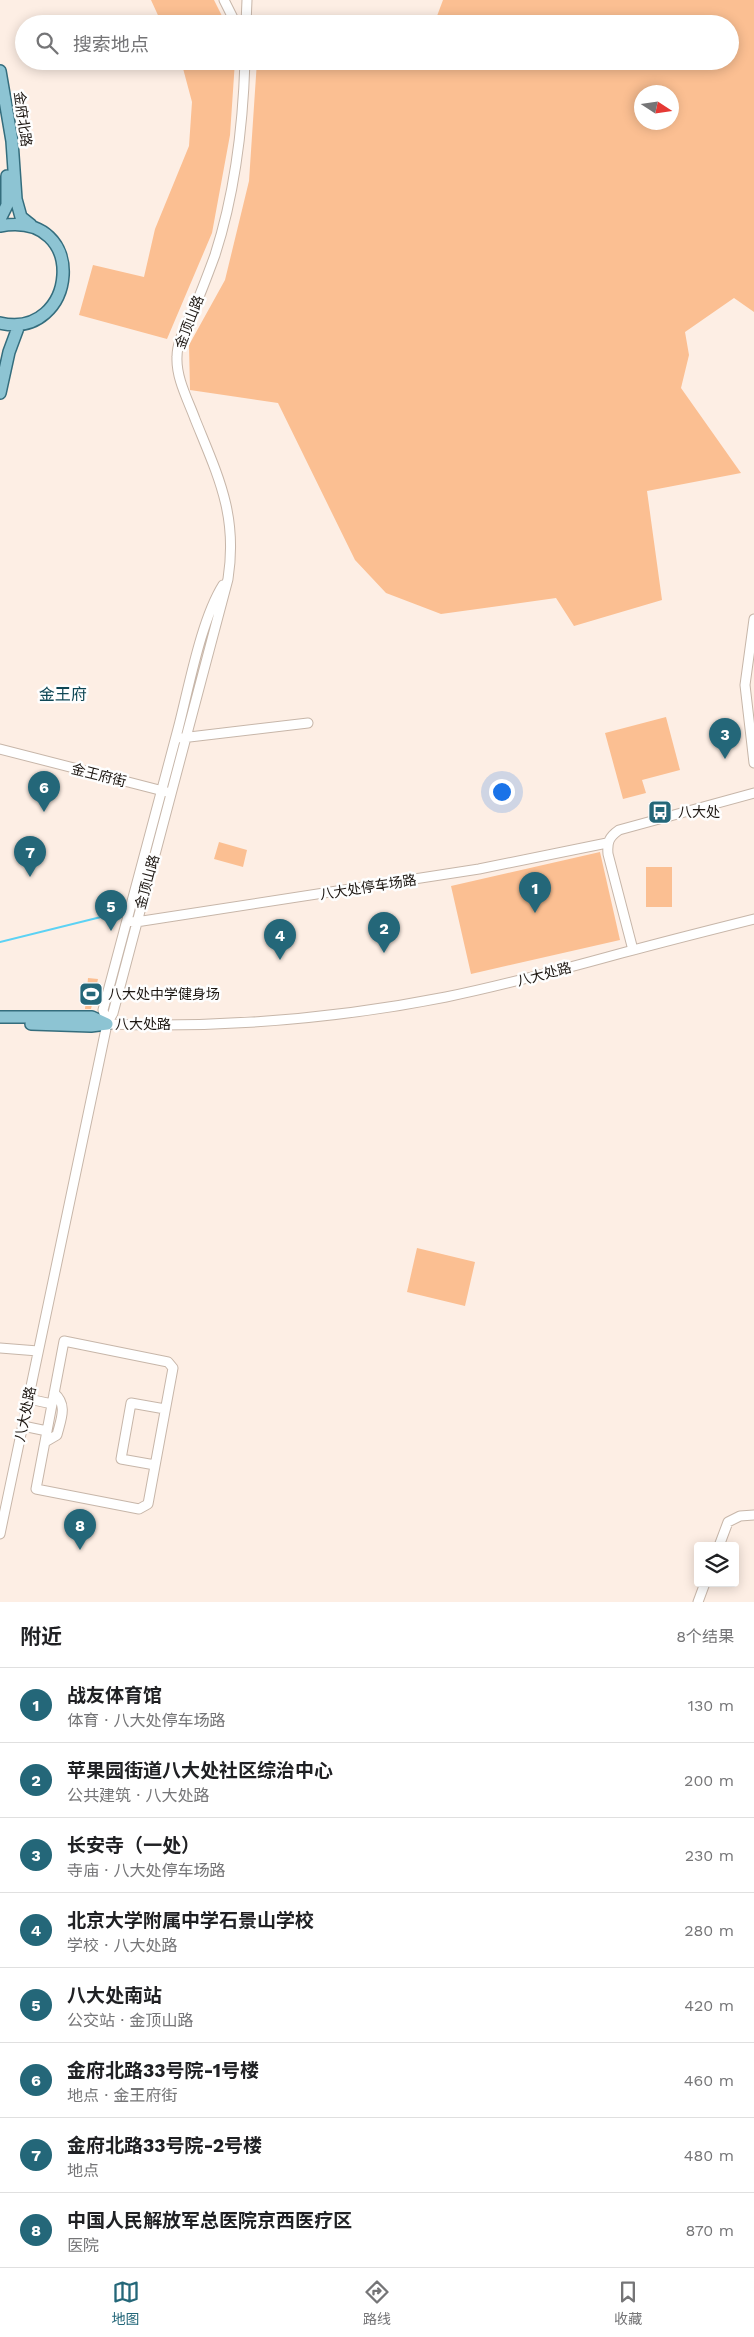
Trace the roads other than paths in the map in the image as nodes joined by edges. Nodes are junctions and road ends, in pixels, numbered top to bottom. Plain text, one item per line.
1 (224, 0) edge
2 (247, 0) edge
3 (232, 15) edge
4 (246, 15) edge
5 (245, 70) edge
6 (0, 71) edge
7 (0, 109) edge
8 (0, 219) edge
9 (0, 226) edge
10 (32, 226) junction
11 (0, 323) edge
12 (19, 325) junction
13 (0, 393) edge
14 (754, 619) edge
15 (751, 707) edge
16 (308, 723) dead end
17 (180, 738) junction
18 (753, 742) edge
19 (0, 749) edge
20 (754, 763) edge
21 (165, 792) junction
22 (754, 793) edge
23 (607, 843) junction
24 (754, 919) edge
25 (127, 921) junction
26 (136, 922) junction
27 (633, 950) junction
28 (0, 1016) edge
29 (0, 1024) edge
30 (107, 1024) junction
31 (0, 1348) edge
32 (38, 1351) junction
33 (54, 1393) junction
34 (29, 1399) junction
35 (52, 1404) junction
36 (165, 1408) junction
37 (23, 1426) junction
38 (47, 1431) junction
39 (45, 1442) junction
40 (155, 1465) junction
41 (754, 1515) edge
42 (0, 1534) edge
43 (720, 1542) edge
44 (704, 1587) edge
45 (698, 1602) edge

1 - 3 street
2 - 4 street
5 - 17 street, 金顶山路
6 - 10 main road, 金府北路
7 - 8 main road, 金府北路
9 - 10 main road
10 - 12 main road
11 - 12 main road
12 - 13 main road
14 - 15 street
15 - 18 street
16 - 17 street
17 - 21 street, 金顶山路
18 - 20 street
19 - 21 street, 金王府街
21 - 25 street, 金顶山路
21 - 26 street, 金顶山路
22 - 23 street, 八大处停车场路
23 - 26 street, 八大处停车场路
23 - 27 street
24 - 27 street, 八大处路
25 - 26 street, 八大处停车场路
25 - 30 street, 金顶山路
26 - 30 street, 金顶山路
27 - 30 street, 八大处路
28 - 30 main road
29 - 30 main road
30 - 32 street, 八大处路
31 - 32 street
32 - 34 street, 八大处路
33 - 35 street
33 - 36 street
33 - 39 street
34 - 35 street
34 - 37 street, 八大处路
35 - 38 street
36 - 40 street
36 - 40 street
37 - 38 street
37 - 42 street, 八大处路
38 - 39 street
39 - 40 street
41 - 43 street
44 - 45 street

